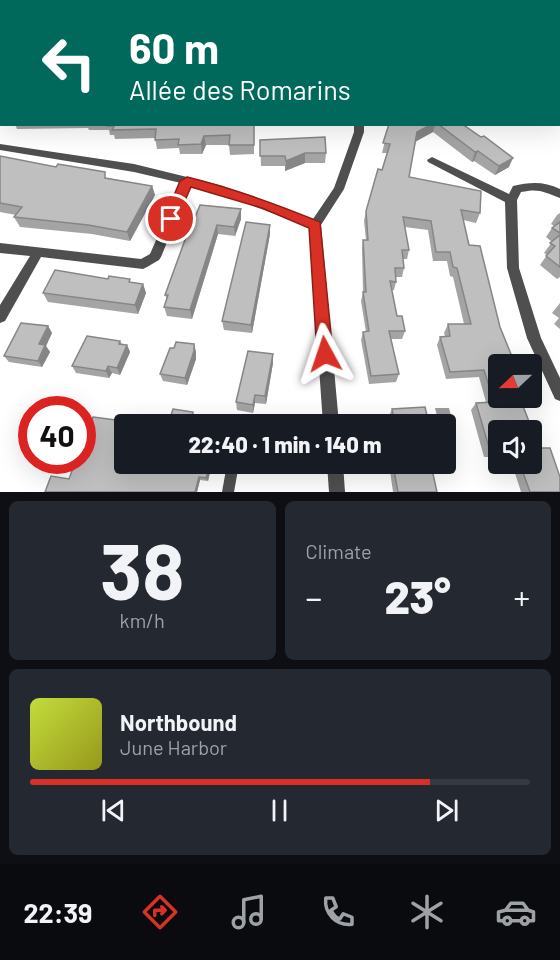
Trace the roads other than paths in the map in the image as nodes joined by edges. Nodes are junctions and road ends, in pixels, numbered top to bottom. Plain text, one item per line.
1 (359, 126) edge
2 (0, 147) edge
3 (432, 160) dead end
4 (187, 181) junction
5 (560, 194) edge
6 (511, 200) junction
7 (315, 225) junction
8 (0, 248) edge
9 (37, 254) junction
10 (0, 317) edge
11 (560, 394) edge
12 (330, 414) edge
13 (231, 474) edge
14 (336, 474) edge
15 (228, 492) edge
16 (337, 492) edge

1 - 7 street
2 - 4 street
3 - 6 street
4 - 7 street
4 - 9 street
5 - 6 street
6 - 11 street
7 - 12 street
8 - 9 street
9 - 10 street
13 - 15 lane
14 - 16 street

